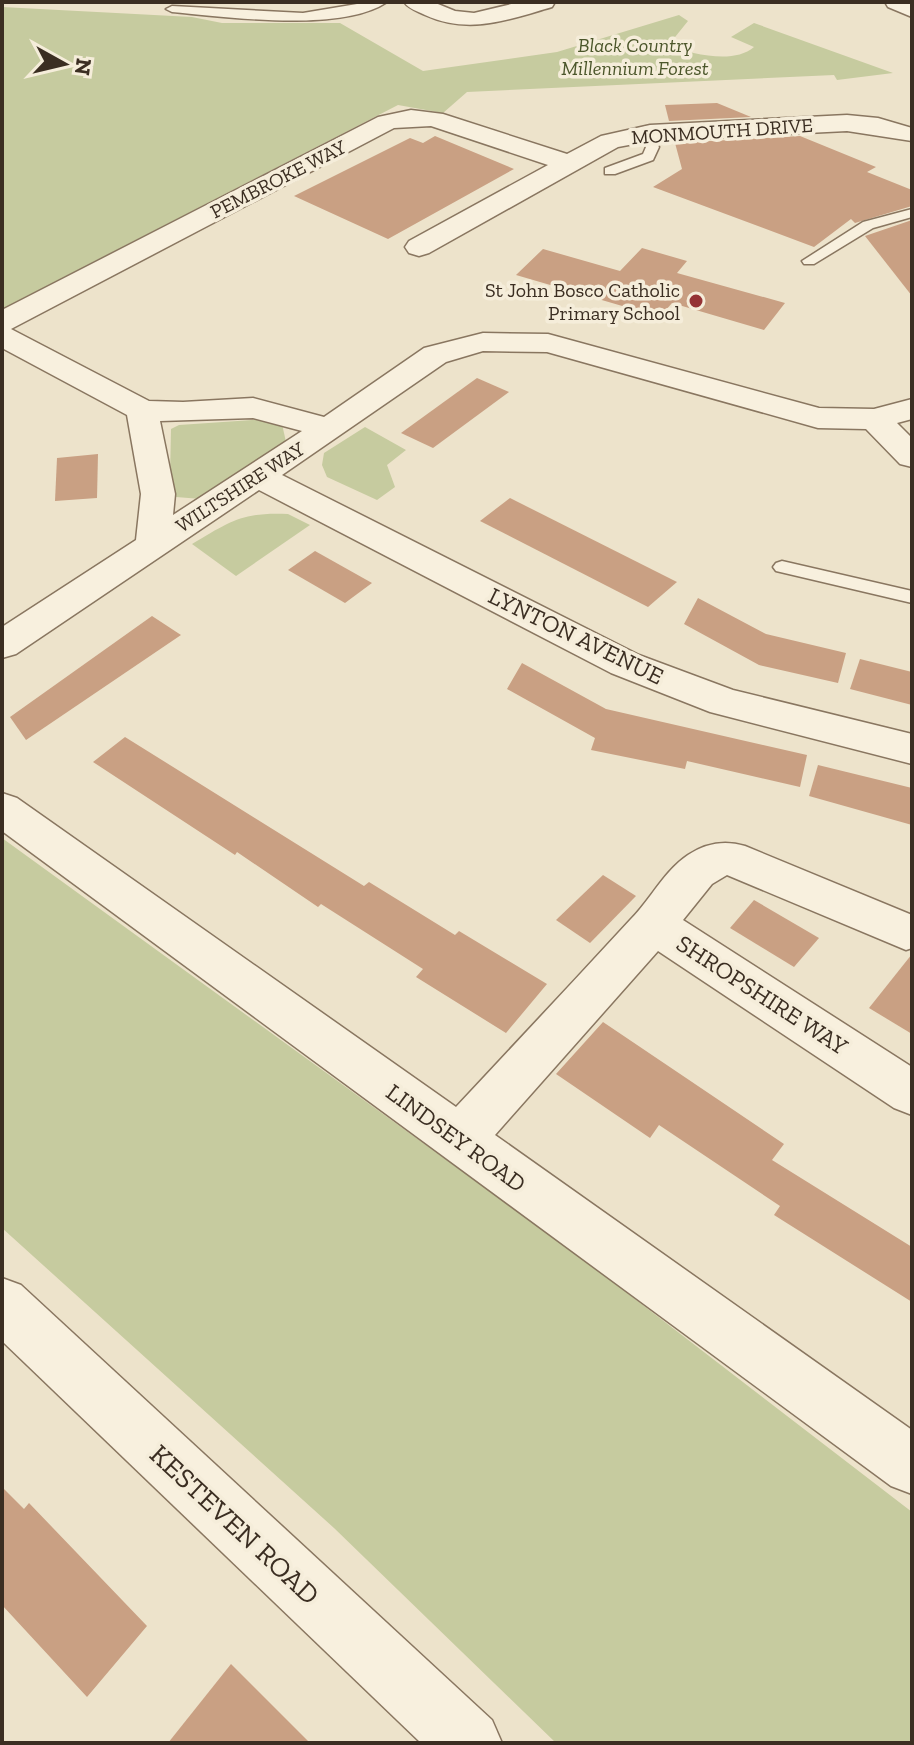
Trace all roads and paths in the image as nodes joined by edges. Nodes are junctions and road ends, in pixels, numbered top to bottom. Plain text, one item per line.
1 (381, 2) edge
2 (415, 2) edge
3 (544, 2) edge
4 (896, 2) edge
5 (172, 9) dead end
6 (912, 10) edge
7 (643, 135) junction
8 (909, 141) edge
9 (568, 163) junction
10 (610, 171) dead end
11 (912, 213) edge
12 (419, 247) dead end
13 (809, 261) dead end
14 (2, 322) edge
15 (2, 336) edge
16 (912, 409) edge
17 (142, 410) junction
18 (875, 419) junction
19 (328, 429) junction
20 (912, 457) edge
21 (257, 476) junction
22 (153, 544) junction
23 (782, 567) dead end
24 (912, 597) edge
25 (2, 645) edge
26 (912, 749) edge
27 (2, 809) edge
28 (654, 925) junction
29 (906, 932) dead end
30 (912, 1093) edge
31 (458, 1140) junction
32 (2, 1304) edge
33 (912, 1465) edge
34 (469, 1743) edge

1 - 5 lane
2 - 3 street
4 - 6 street
7 - 8 street, MONMOUTH DRIVE
7 - 9 street, MONMOUTH DRIVE
7 - 10 lane
9 - 12 street, MONMOUTH DRIVE
9 - 14 street, PEMBROKE WAY
11 - 13 lane
15 - 17 street
16 - 18 street
17 - 19 street
17 - 22 street
18 - 19 street, WILTSHIRE WAY
18 - 20 street
19 - 21 street, WILTSHIRE WAY
21 - 22 street, WILTSHIRE WAY
21 - 26 street, LYNTON AVENUE
22 - 25 street, WILTSHIRE WAY
23 - 24 lane
27 - 31 street, LINDSEY ROAD
28 - 29 street
28 - 30 street, SHROPSHIRE WAY
28 - 31 street, SHROPSHIRE WAY
31 - 33 street, LINDSEY ROAD
32 - 34 street, KESTEVEN ROAD

